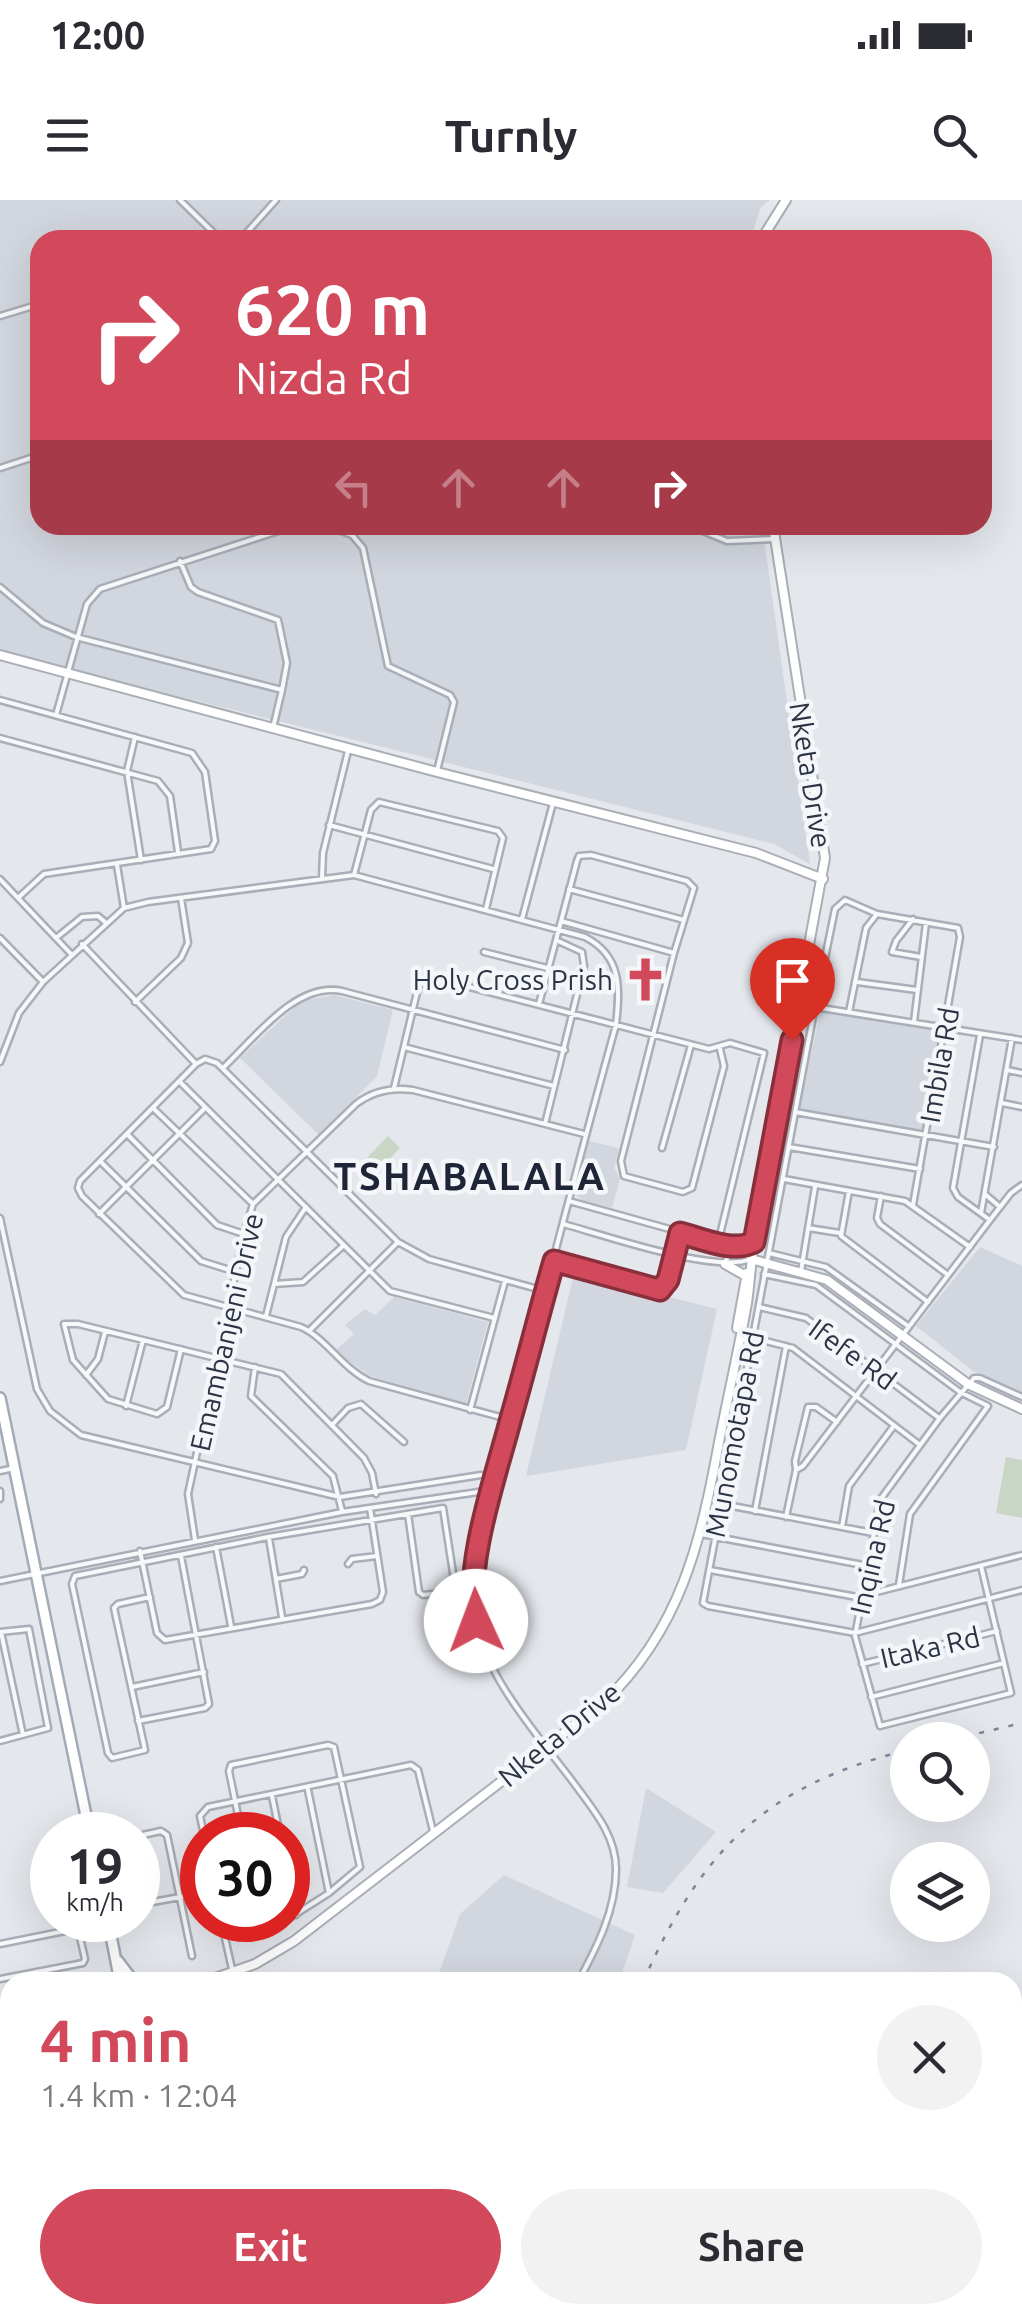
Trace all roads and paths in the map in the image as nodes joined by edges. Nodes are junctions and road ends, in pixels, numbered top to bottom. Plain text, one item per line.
1 (180, 200) edge
2 (276, 200) edge
3 (786, 200) edge
4 (211, 230) edge
5 (249, 230) edge
6 (767, 230) edge
7 (30, 307) edge
8 (0, 316) edge
9 (30, 458) edge
10 (0, 468) edge
11 (265, 535) edge
12 (352, 535) edge
13 (712, 535) edge
14 (775, 535) edge
15 (775, 538) junction
16 (180, 562) junction
17 (0, 587) edge
18 (76, 638) junction
19 (0, 655) edge
20 (67, 673) junction
21 (282, 690) junction
22 (0, 700) edge
23 (56, 715) junction
24 (273, 728) junction
25 (135, 736) junction
26 (0, 738) edge
27 (349, 748) junction
28 (127, 772) junction
29 (437, 772) junction
30 (553, 802) junction
31 (329, 825) junction
32 (364, 836) junction
33 (178, 854) junction
34 (141, 860) junction
35 (117, 865) junction
36 (495, 870) junction
37 (354, 874) junction
38 (322, 878) junction
39 (823, 878) junction
40 (0, 879) edge
41 (569, 890) junction
42 (180, 896) junction
43 (18, 898) junction
44 (124, 908) junction
45 (486, 909) junction
46 (877, 914) junction
47 (522, 919) junction
48 (684, 920) junction
49 (914, 920) junction
50 (560, 921) junction
51 (106, 922) junction
52 (926, 922) junction
53 (558, 929) junction
54 (0, 938) edge
55 (56, 938) junction
56 (556, 941) junction
57 (82, 944) junction
58 (484, 952) dead end
59 (674, 952) junction
60 (71, 954) junction
61 (920, 957) junction
62 (548, 969) junction
63 (42, 982) junction
64 (855, 982) junction
65 (917, 990) junction
66 (136, 1002) junction
67 (539, 1004) junction
68 (815, 1007) junction
69 (412, 1010) junction
70 (849, 1012) junction
71 (574, 1014) junction
72 (797, 1014) junction
73 (812, 1017) junction
74 (914, 1022) junction
75 (616, 1025) junction
76 (946, 1028) junction
77 (980, 1033) junction
78 (0, 1034) edge
79 (9, 1036) junction
80 (655, 1036) junction
81 (1012, 1038) junction
82 (1022, 1040) edge
83 (691, 1045) junction
84 (404, 1047) junction
85 (720, 1049) junction
86 (564, 1050) junction
87 (0, 1062) edge
88 (196, 1064) junction
89 (223, 1068) junction
90 (1007, 1070) junction
91 (1022, 1072) edge
92 (180, 1082) junction
93 (554, 1086) junction
94 (394, 1088) junction
95 (1002, 1103) junction
96 (207, 1107) junction
97 (1022, 1107) edge
98 (154, 1109) junction
99 (796, 1112) junction
100 (545, 1124) junction
101 (127, 1135) junction
102 (585, 1135) junction
103 (180, 1136) junction
104 (927, 1136) junction
105 (962, 1142) junction
106 (789, 1146) junction
107 (994, 1147) junction
108 (662, 1148) dead end
109 (306, 1152) junction
110 (100, 1161) junction
111 (154, 1161) junction
112 (920, 1169) junction
113 (279, 1179) junction
114 (784, 1179) junction
115 (816, 1185) junction
116 (1022, 1185) edge
117 (126, 1187) junction
118 (849, 1190) junction
119 (986, 1194) junction
120 (881, 1196) junction
121 (569, 1201) junction
122 (254, 1204) junction
123 (913, 1205) junction
124 (306, 1207) junction
125 (1000, 1207) junction
126 (981, 1213) junction
127 (99, 1214) junction
128 (0, 1218) edge
129 (990, 1220) junction
130 (563, 1224) junction
131 (808, 1228) junction
132 (680, 1233) junction
133 (840, 1233) junction
134 (244, 1234) junction
135 (398, 1242) junction
136 (754, 1242) junction
137 (722, 1244) junction
138 (344, 1245) junction
139 (970, 1247) junction
140 (675, 1254) junction
141 (768, 1258) junction
142 (751, 1259) junction
143 (802, 1260) junction
144 (554, 1261) junction
145 (725, 1264) junction
146 (801, 1270) junction
147 (370, 1271) junction
148 (236, 1272) junction
149 (764, 1274) junction
150 (948, 1275) junction
151 (748, 1277) junction
152 (505, 1281) junction
153 (274, 1284) junction
154 (545, 1291) junction
155 (928, 1302) junction
156 (229, 1308) junction
157 (758, 1308) junction
158 (266, 1316) junction
159 (494, 1318) junction
160 (909, 1327) junction
161 (310, 1331) junction
162 (106, 1332) junction
163 (902, 1336) junction
164 (752, 1338) junction
165 (144, 1340) junction
166 (896, 1344) junction
167 (786, 1346) junction
168 (180, 1350) junction
169 (218, 1357) junction
170 (255, 1367) junction
171 (876, 1370) junction
172 (86, 1375) junction
173 (968, 1384) junction
174 (960, 1392) junction
175 (856, 1396) junction
176 (1022, 1397) edge
177 (0, 1398) edge
178 (126, 1406) junction
179 (1022, 1409) edge
180 (470, 1410) junction
181 (940, 1418) junction
182 (511, 1420) junction
183 (837, 1422) junction
184 (332, 1425) junction
185 (894, 1425) junction
186 (404, 1442) dead end
187 (920, 1445) junction
188 (195, 1464) junction
189 (15, 1468) junction
190 (796, 1470) junction
191 (0, 1471) edge
192 (481, 1475) dead end
193 (492, 1490) junction
194 (0, 1491) edge
195 (376, 1494) junction
196 (340, 1497) junction
197 (0, 1499) edge
198 (722, 1504) junction
199 (370, 1508) junction
200 (754, 1510) junction
201 (342, 1512) junction
202 (408, 1514) junction
203 (786, 1517) junction
204 (371, 1520) junction
205 (842, 1527) junction
206 (874, 1533) junction
207 (701, 1534) junction
208 (715, 1536) junction
209 (268, 1537) junction
210 (195, 1540) junction
211 (216, 1547) junction
212 (140, 1551) junction
213 (181, 1554) junction
214 (1022, 1555) edge
215 (377, 1556) junction
216 (143, 1562) junction
217 (348, 1564) dead end
218 (868, 1566) junction
219 (981, 1566) junction
220 (304, 1570) dead end
221 (708, 1570) junction
222 (36, 1573) junction
223 (276, 1579) junction
224 (0, 1581) edge
225 (899, 1586) junction
226 (1022, 1590) edge
227 (862, 1596) junction
228 (150, 1597) junction
229 (989, 1599) junction
230 (282, 1617) junction
231 (232, 1627) junction
232 (997, 1631) junction
233 (1, 1632) edge
234 (855, 1632) junction
235 (196, 1634) junction
236 (1004, 1663) junction
237 (862, 1664) junction
238 (204, 1672) junction
239 (132, 1686) junction
240 (871, 1697) junction
241 (138, 1721) junction
242 (23, 1735) junction
243 (0, 1740) edge
244 (546, 1746) junction
245 (342, 1780) junction
246 (307, 1788) junction
247 (272, 1795) junction
248 (236, 1801) junction
249 (85, 1812) edge
250 (202, 1812) edge
251 (238, 1812) edge
252 (275, 1812) edge
253 (160, 1832) edge
254 (434, 1835) junction
255 (329, 1893) junction
256 (180, 1898) joint
257 (160, 1902) edge
258 (310, 1906) edge
259 (113, 1942) edge
260 (189, 1942) edge
261 (226, 1942) edge
262 (0, 1944) edge
263 (192, 1956) dead end
264 (116, 1959) junction
265 (36, 1972) edge
266 (117, 1972) edge
267 (126, 1972) edge
268 (234, 1972) edge
269 (238, 1972) edge
270 (583, 1972) edge

1 - 4 street
2 - 5 street
3 - 6 street
7 - 8 street
9 - 10 street
11 - 16 street
12 - 29 street
13 - 15 street
14 - 15 street, Nketa Drive
15 - 39 street, Nketa Drive
16 - 18 street
16 - 21 street
17 - 18 street
18 - 20 street
18 - 21 street
19 - 20 street
20 - 23 street
20 - 24 street
21 - 24 street
22 - 23 street
23 - 25 street
24 - 27 street
25 - 28 street
25 - 33 street
26 - 28 street
27 - 29 street
27 - 31 street
28 - 33 street
28 - 34 street
29 - 30 street
30 - 39 street
30 - 47 street
31 - 32 street
31 - 38 street
32 - 36 street
32 - 36 street
32 - 37 street
33 - 34 street
34 - 35 street
35 - 43 street
35 - 44 street
36 - 45 street
37 - 38 street
37 - 45 street
38 - 42 street
39 - 72 street, Nketa Drive
40 - 43 street
41 - 48 street
41 - 48 street
41 - 50 street
42 - 44 street
42 - 66 street
43 - 55 street
44 - 51 street
45 - 47 street
46 - 49 street
46 - 64 street
46 - 68 street, Munomotapa Rd
47 - 53 street
48 - 59 street
49 - 52 street
49 - 61 street
50 - 53 street
50 - 59 street
51 - 55 street
51 - 57 street
52 - 61 street
52 - 76 street, Imbila Rd
53 - 56 street
53 - 75 street
54 - 63 street
55 - 60 street
56 - 62 street
56 - 71 street
57 - 60 street
57 - 66 street
58 - 62 street
59 - 80 street
60 - 63 street
61 - 65 street
62 - 67 street
63 - 79 street
64 - 65 street
64 - 70 street
65 - 74 street
66 - 88 street
67 - 69 street
67 - 71 street
68 - 70 street
68 - 73 street, Munomotapa Rd
69 - 84 street
69 - 86 street
69 - 89 street
70 - 74 street
71 - 75 street
71 - 86 street
72 - 73 street
72 - 136 street, Nketa Drive
73 - 99 street, Munomotapa Rd
74 - 76 street
75 - 80 street
75 - 102 street
76 - 77 street
76 - 104 street, Imbila Rd
77 - 81 street
77 - 105 street
78 - 79 street
79 - 87 street
80 - 83 street
80 - 85 street
81 - 82 street
81 - 90 street
83 - 85 street
83 - 108 street
84 - 93 street
84 - 94 street
85 - 137 street
86 - 93 street
88 - 89 street
88 - 92 street
89 - 109 street
90 - 91 street
90 - 95 street
92 - 96 street
92 - 98 street
93 - 100 street
94 - 100 street
94 - 109 street, Emambanjeni Drive
95 - 97 street
95 - 107 street
96 - 103 street
96 - 113 street
98 - 101 street
98 - 103 street
99 - 104 street
99 - 106 street, Munomotapa Rd
100 - 102 street
101 - 110 street
101 - 111 street
102 - 121 street
103 - 111 street
103 - 122 street
104 - 105 street
104 - 112 street, Imbila Rd
105 - 107 street
105 - 126 street
106 - 112 street
106 - 114 street, Munomotapa Rd
107 - 119 street
109 - 113 street, Emambanjeni Drive
109 - 135 street
110 - 117 street
110 - 127 street
111 - 117 street
111 - 134 street
112 - 123 street, Imbila Rd
113 - 122 street, Emambanjeni Drive
113 - 124 street
114 - 115 street
114 - 141 street, Munomotapa Rd
115 - 118 street
115 - 131 street
116 - 125 street
117 - 127 street
117 - 148 street
118 - 120 street
118 - 133 street
119 - 125 street
119 - 126 street
120 - 123 street
120 - 150 street
121 - 130 street
121 - 132 street
122 - 134 street, Emambanjeni Drive
123 - 139 street
124 - 138 street
124 - 153 street
125 - 129 street
126 - 129 street
127 - 156 street
128 - 188 street
129 - 139 street
130 - 140 street
130 - 144 street
131 - 133 street
131 - 143 street
132 - 137 street
132 - 140 street
133 - 155 street
134 - 148 street, Emambanjeni Drive
135 - 147 street
135 - 152 street
136 - 137 street
136 - 142 street, Nketa Drive
137 - 142 street
137 - 145 street
138 - 147 street
138 - 153 street
139 - 150 street
140 - 144 street
140 - 145 street
141 - 142 street
141 - 143 street
141 - 146 street
141 - 149 street, Munomotapa Rd
141 - 151 street
142 - 145 street
142 - 151 street, Nketa Drive
143 - 146 street
143 - 160 street
144 - 154 street
145 - 151 street
146 - 163 street
147 - 159 street
147 - 161 street
148 - 156 street, Emambanjeni Drive
149 - 157 street, Munomotapa Rd
149 - 166 street
150 - 155 street
151 - 207 street, Nketa Drive
152 - 154 street
152 - 159 street
153 - 158 street
154 - 182 street
155 - 160 street
156 - 158 street
156 - 169 street, Emambanjeni Drive
157 - 164 street, Munomotapa Rd
157 - 171 street, Ifefe Rd
158 - 161 street
159 - 180 street
160 - 163 street
161 - 180 street
162 - 165 street
162 - 172 street
162 - 172 street
163 - 166 street
163 - 173 street
164 - 167 street
164 - 198 street, Munomotapa Rd
165 - 168 street
165 - 178 street
166 - 171 street
166 - 174 street
167 - 175 street
167 - 200 street
168 - 169 street
168 - 178 street
169 - 170 street
169 - 188 street, Emambanjeni Drive
170 - 184 street
170 - 196 street
171 - 175 street
171 - 181 street, Ifefe Rd
172 - 178 street
173 - 174 street, Inqina Rd
173 - 176 street
173 - 179 street
174 - 181 street, Inqina Rd
174 - 225 street
175 - 183 street
175 - 185 street
177 - 189 main road
180 - 182 street
181 - 187 street, Inqina Rd
182 - 193 street
183 - 190 street
183 - 190 street
184 - 186 street
184 - 195 street
185 - 187 street
185 - 205 street
187 - 206 street, Inqina Rd
188 - 196 street
188 - 210 street, Emambanjeni Drive
189 - 191 street
189 - 222 main road
190 - 203 street
192 - 195 street
193 - 199 street
193 - 244 street
194 - 197 street
195 - 196 street
196 - 201 street
198 - 200 street
198 - 208 street, Munomotapa Rd
199 - 201 street
199 - 204 street
200 - 203 street
201 - 210 street
202 - 202 street
202 - 204 street
203 - 205 street
204 - 209 street
204 - 215 street
205 - 206 street
206 - 218 street, Inqina Rd
207 - 208 street
207 - 244 street, Nketa Drive
208 - 218 street
208 - 221 street, Munomotapa Rd
209 - 211 street
209 - 223 street
210 - 212 street
211 - 213 street
211 - 231 street
212 - 216 street
212 - 222 street
213 - 216 street
213 - 235 street
214 - 219 street
215 - 217 street
215 - 230 street
216 - 228 street
216 - 241 street
218 - 227 street, Inqina Rd
219 - 225 street
219 - 229 street
220 - 223 street
221 - 227 street
221 - 234 street, Munomotapa Rd
222 - 224 street
222 - 249 main road
223 - 230 street
225 - 227 street
226 - 229 street
227 - 234 street, Inqina Rd
228 - 235 street
228 - 239 street
229 - 232 street
229 - 234 street
230 - 231 street
231 - 235 street
232 - 236 street
232 - 237 street, Itaka Rd
233 - 242 street
233 - 242 street
234 - 237 street, Inqina Rd
235 - 238 street
236 - 240 street
236 - 240 street
237 - 240 street, Inqina Rd
238 - 239 street
238 - 241 street
239 - 241 street
242 - 243 street
244 - 254 street, Nketa Drive
244 - 270 street
245 - 246 street
245 - 248 street
245 - 254 street
245 - 255 street
246 - 247 street
246 - 255 street
247 - 248 street
247 - 252 street
248 - 250 street
248 - 251 street
253 - 256 street
254 - 269 street, Nketa Drive
255 - 258 street
256 - 257 street
259 - 264 main road
260 - 263 street
261 - 268 street
262 - 265 street
264 - 266 main road
264 - 267 main road

